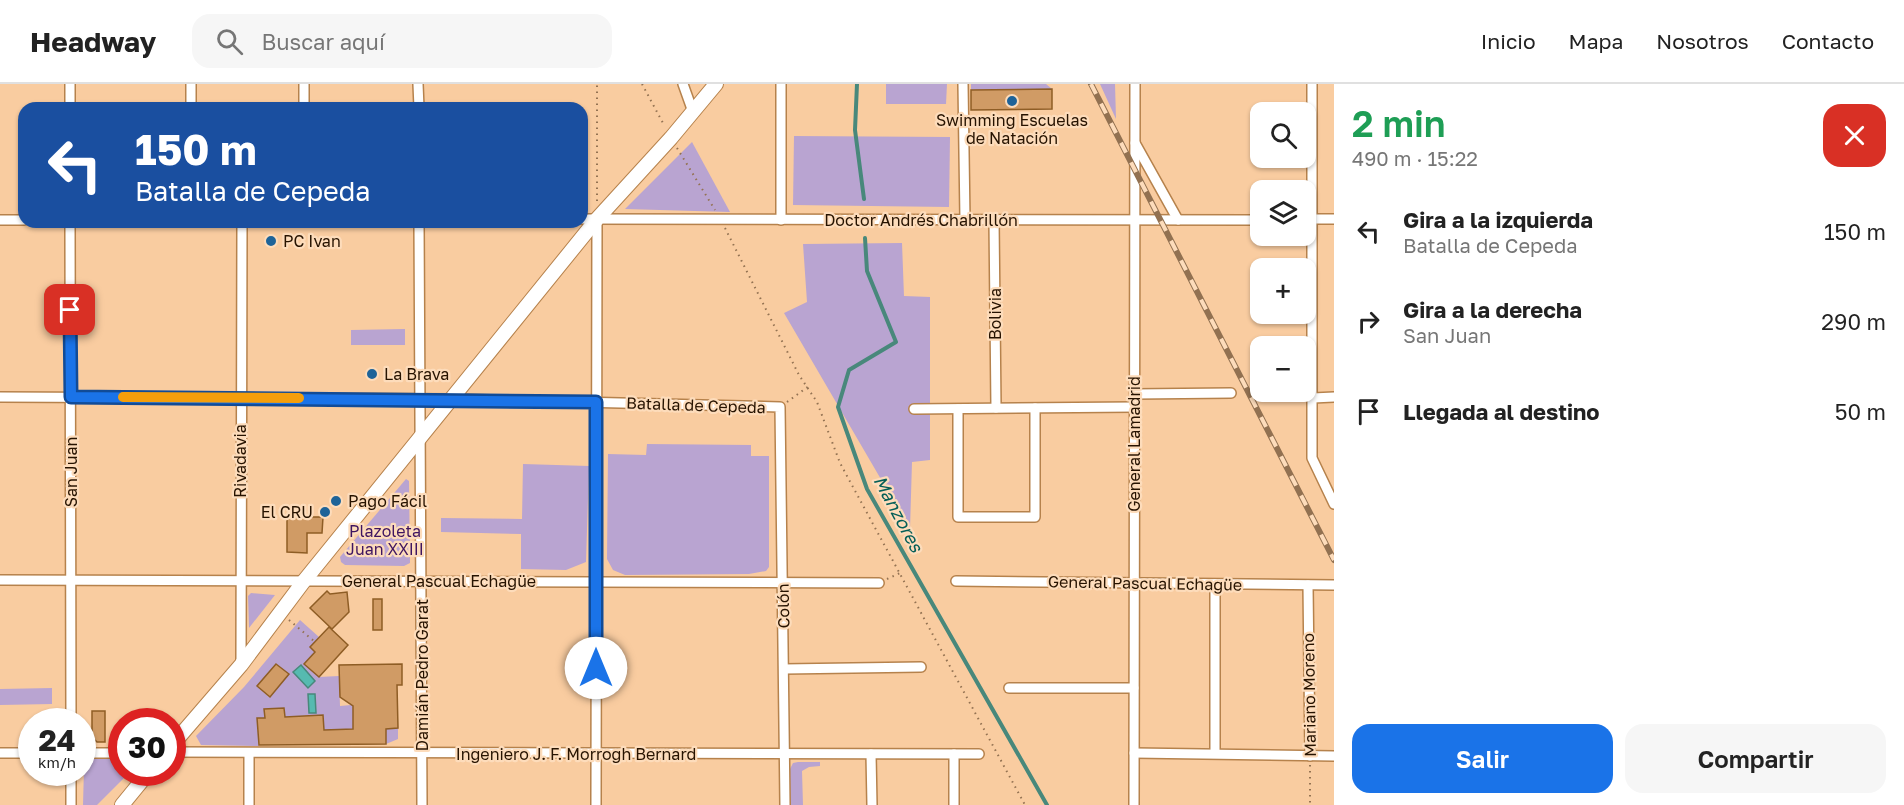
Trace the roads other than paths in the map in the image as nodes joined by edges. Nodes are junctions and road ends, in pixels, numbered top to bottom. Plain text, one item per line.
1 (70, 84) edge
2 (191, 84) edge
3 (304, 84) edge
4 (418, 84) edge
5 (683, 84) edge
6 (716, 84) edge
7 (781, 84) edge
8 (963, 84) edge
9 (1135, 84) edge
10 (1312, 84) edge
11 (70, 102) edge
12 (191, 102) edge
13 (304, 102) edge
14 (418, 102) edge
15 (693, 112) junction
16 (1135, 143) junction
17 (1310, 180) edge
18 (588, 219) edge
19 (597, 219) junction
20 (1316, 219) edge
21 (1334, 219) edge
22 (0, 220) edge
23 (18, 220) edge
24 (781, 220) junction
25 (965, 220) junction
26 (994, 220) junction
27 (1135, 220) junction
28 (1178, 220) junction
29 (1250, 220) edge
30 (70, 228) edge
31 (242, 228) edge
32 (419, 228) edge
33 (1310, 246) edge
34 (1312, 336) edge
35 (1231, 393) dead end
36 (1134, 394) junction
37 (0, 397) edge
38 (71, 397) junction
39 (1334, 397) edge
40 (241, 398) junction
41 (420, 398) junction
42 (1316, 398) edge
43 (452, 399) junction
44 (596, 402) junction
45 (1313, 402) edge
46 (780, 407) joint
47 (1134, 407) junction
48 (996, 408) junction
49 (1035, 408) junction
50 (914, 409) dead end
51 (958, 409) junction
52 (420, 438) junction
53 (1334, 504) edge
54 (0, 579) edge
55 (71, 580) junction
56 (240, 580) junction
57 (304, 581) junction
58 (421, 581) junction
59 (956, 581) dead end
60 (596, 582) junction
61 (783, 583) junction
62 (879, 583) road end
63 (1134, 583) junction
64 (1215, 584) junction
65 (1308, 585) junction
66 (1334, 585) edge
67 (241, 665) junction
68 (921, 667) dead end
69 (784, 669) junction
70 (1009, 688) dead end
71 (1134, 688) junction
72 (71, 708) edge
73 (186, 729) edge
74 (186, 752) edge
75 (0, 753) edge
76 (18, 753) edge
77 (249, 753) junction
78 (422, 753) junction
79 (1134, 753) junction
80 (1215, 753) junction
81 (596, 754) junction
82 (785, 754) junction
83 (871, 754) junction
84 (954, 754) junction
85 (979, 754) dead end
86 (1310, 756) junction
87 (1334, 756) edge
88 (71, 786) edge
89 (138, 786) edge
90 (71, 805) edge
91 (122, 805) edge
92 (249, 805) edge
93 (422, 805) edge
94 (596, 805) edge
95 (785, 805) edge
96 (872, 805) edge
97 (954, 805) edge
98 (1134, 805) edge

1 - 11 street
2 - 12 street
3 - 13 street
4 - 14 street
5 - 15 street
6 - 15 main road
7 - 24 street
8 - 25 street
9 - 16 street, General Lamadrid
10 - 17 street
15 - 19 main road
16 - 27 street, General Lamadrid
16 - 28 street
18 - 19 street, Doctor Andrés Chabrillón
19 - 24 street, Doctor Andrés Chabrillón
19 - 43 main road
19 - 44 street
20 - 21 street
22 - 23 street
24 - 25 street, Doctor Andrés Chabrillón
25 - 26 street, Doctor Andrés Chabrillón
26 - 27 street, Doctor Andrés Chabrillón
26 - 48 street, Bolivia
27 - 28 street, Doctor Andrés Chabrillón
27 - 36 street, General Lamadrid
28 - 29 street, Doctor Andrés Chabrillón
30 - 38 street, San Juan
31 - 40 street, Rivadavia
32 - 41 street, Damián Pedro Garat
33 - 34 street
35 - 36 street
36 - 47 street, General Lamadrid
37 - 38 street, Batalla de Cepeda
38 - 40 street, Batalla de Cepeda
38 - 55 street, San Juan
39 - 42 street
40 - 41 street, Batalla de Cepeda
40 - 56 street, Rivadavia
41 - 43 street, Batalla de Cepeda
41 - 52 street, Damián Pedro Garat
43 - 44 street, Batalla de Cepeda
43 - 52 main road
44 - 46 street, Batalla de Cepeda
44 - 60 street
45 - 53 street
46 - 61 street, Colón
47 - 49 street
47 - 63 street, General Lamadrid
48 - 49 street
48 - 51 street
49 - 51 street
50 - 51 street
52 - 57 main road
52 - 58 street, Damián Pedro Garat
54 - 55 street, General Pascual Echagüe
55 - 56 street, General Pascual Echagüe
55 - 72 street, San Juan
56 - 57 street, General Pascual Echagüe
56 - 67 street, Rivadavia
57 - 58 street, General Pascual Echagüe
57 - 67 main road
58 - 60 street, General Pascual Echagüe
58 - 78 street, Damián Pedro Garat
59 - 63 street, General Pascual Echagüe
60 - 61 street, General Pascual Echagüe
60 - 81 street
61 - 62 street, General Pascual Echagüe
61 - 69 street, Colón
63 - 64 street, General Pascual Echagüe
63 - 71 street, General Lamadrid
64 - 65 street, General Pascual Echagüe
64 - 80 street
65 - 66 street, General Pascual Echagüe
65 - 86 street, Mariano Moreno
67 - 73 main road
68 - 69 street
69 - 82 street, Colón
70 - 71 street
71 - 79 street, General Lamadrid
74 - 77 street, Ingeniero J. F. Morrogh Bernard
75 - 76 street
77 - 78 street, Ingeniero J. F. Morrogh Bernard
77 - 92 street
78 - 81 street, Ingeniero J. F. Morrogh Bernard
78 - 93 street, Damián Pedro Garat
79 - 80 street
79 - 98 street, General Lamadrid
80 - 86 street
81 - 82 street, Ingeniero J. F. Morrogh Bernard
81 - 94 street
82 - 83 street, Ingeniero J. F. Morrogh Bernard
82 - 95 street, Colón
83 - 84 street, Ingeniero J. F. Morrogh Bernard
83 - 96 street
84 - 85 street, Ingeniero J. F. Morrogh Bernard
84 - 97 street
86 - 87 street
88 - 90 street
89 - 91 main road

